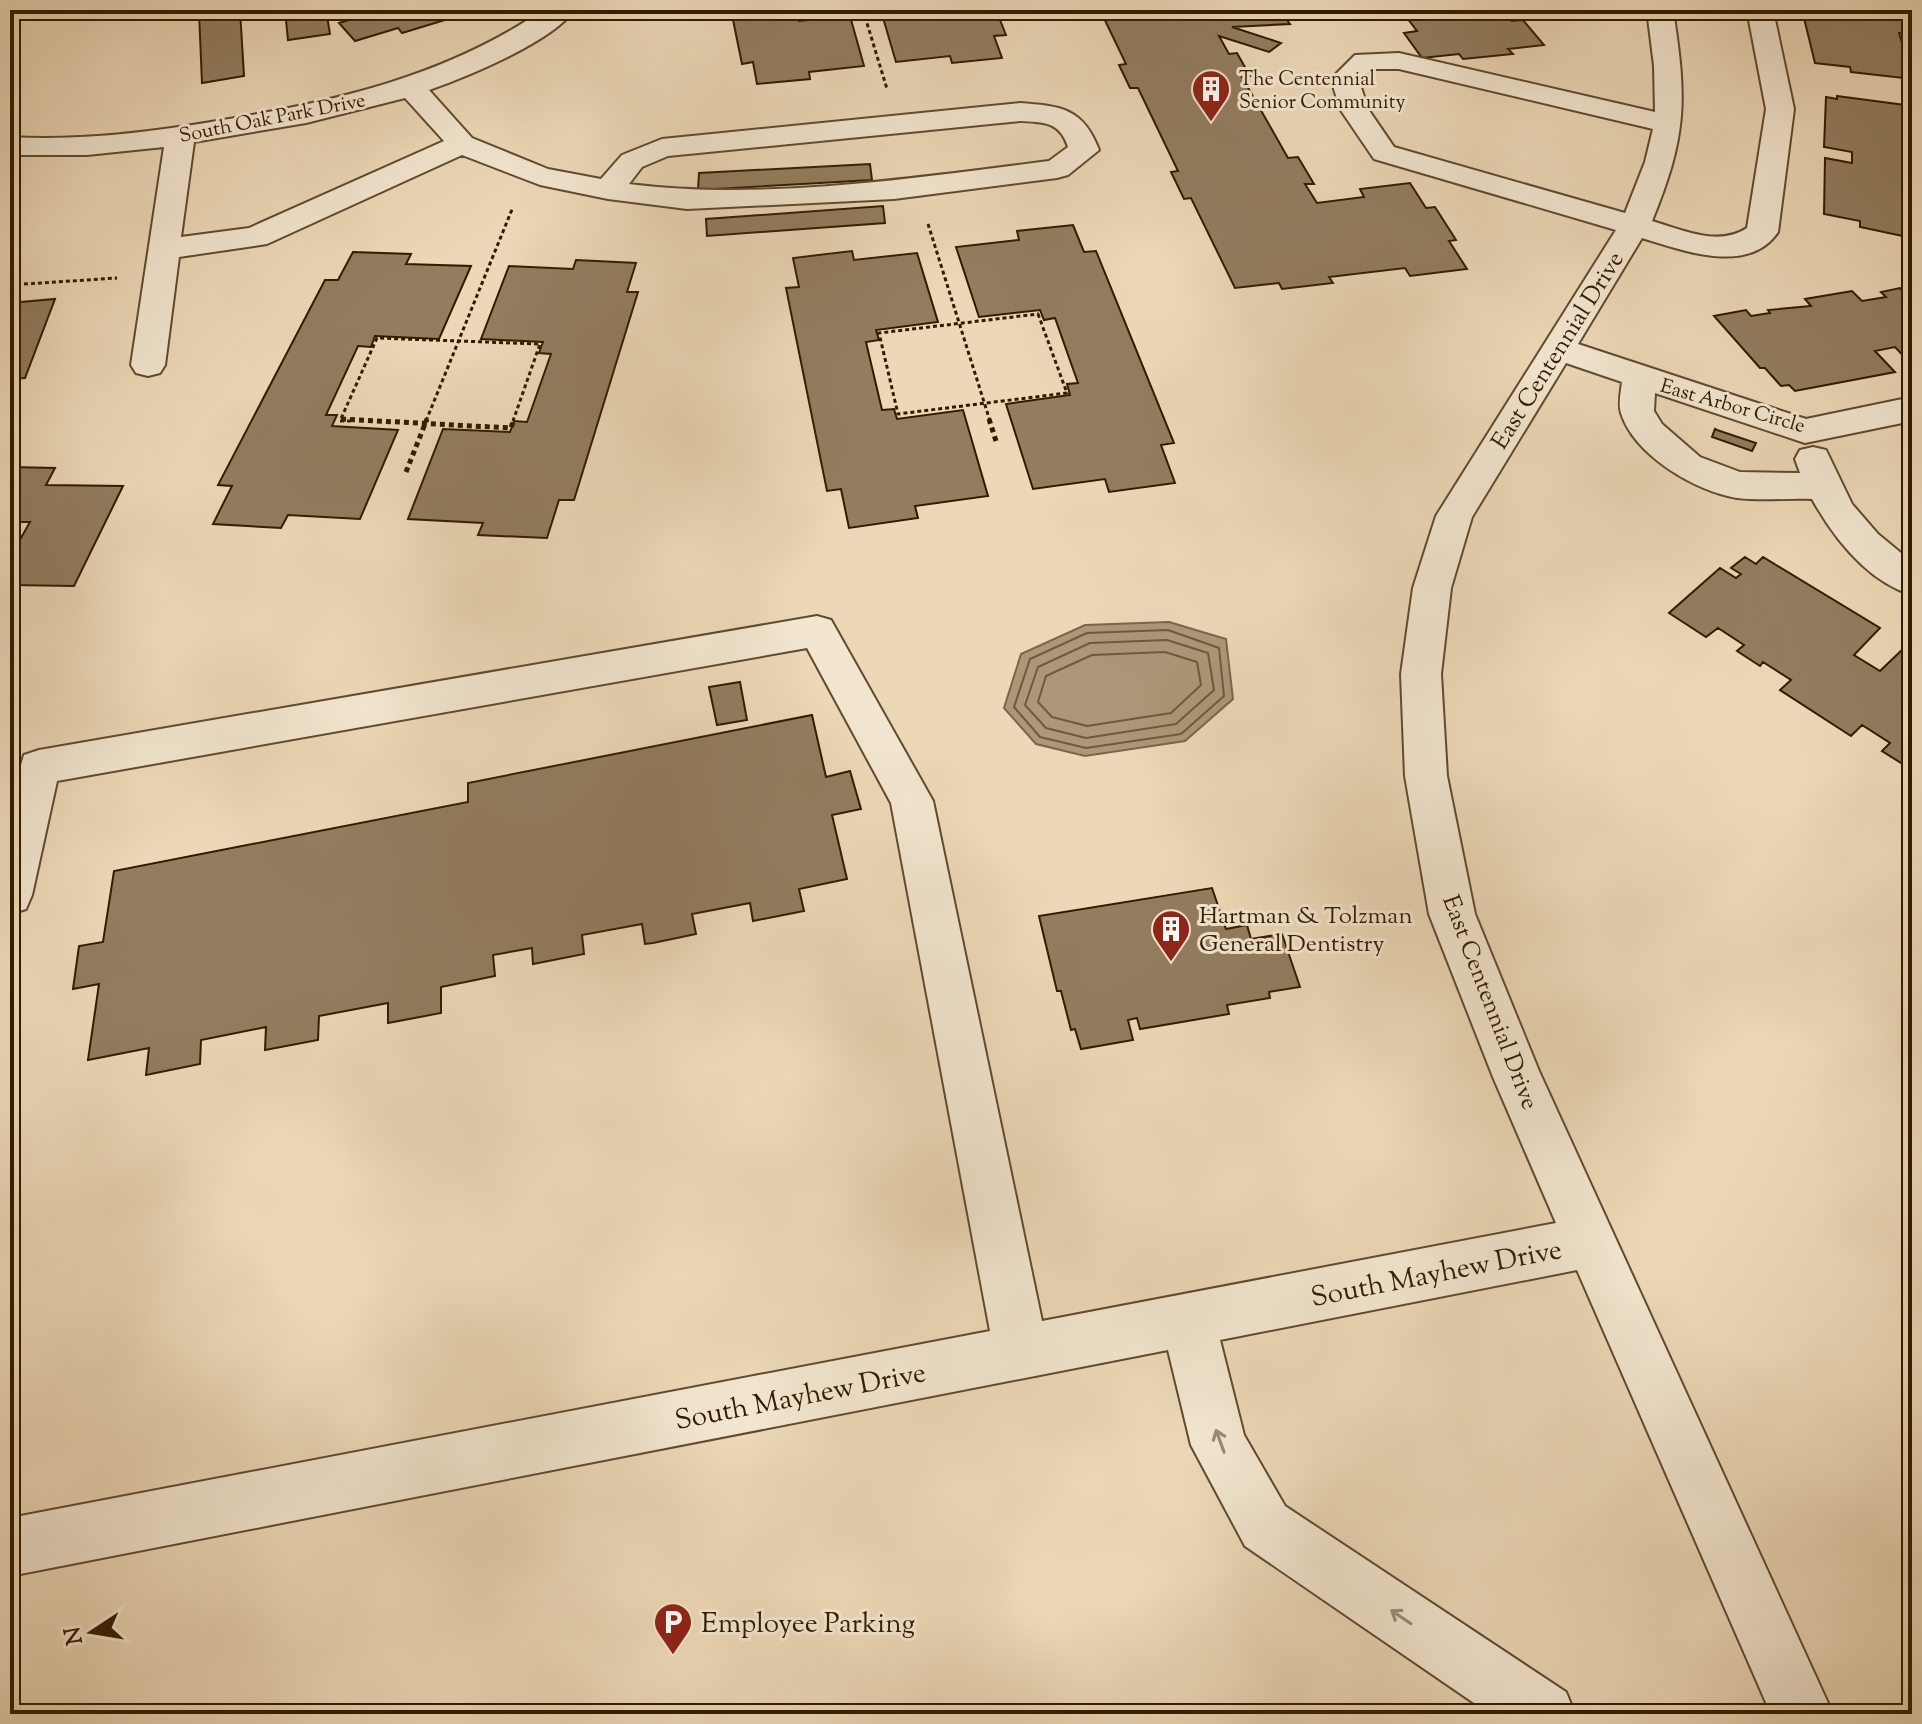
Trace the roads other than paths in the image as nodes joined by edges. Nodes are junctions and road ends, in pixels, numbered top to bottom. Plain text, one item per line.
1 (561, 10) edge
2 (1660, 10) edge
3 (1760, 10) edge
4 (411, 87) junction
5 (1668, 124) junction
6 (180, 136) junction
7 (462, 144) junction
8 (10, 146) edge
9 (608, 190) junction
10 (1635, 225) junction
11 (162, 262) junction
12 (1558, 349) junction
13 (148, 365) dead end
14 (1639, 377) junction
15 (1912, 409) edge
16 (1805, 431) junction
17 (1820, 486) junction
18 (1912, 581) edge
19 (10, 895) edge
20 (1590, 1242) junction
21 (1188, 1320) junction
22 (1021, 1352) junction
23 (10, 1547) edge
24 (1544, 1714) edge
25 (1802, 1714) edge

1 - 4 street, South Oak Park Drive
2 - 5 street, East Centennial Drive
3 - 10 street
4 - 6 street, South Oak Park Drive
4 - 7 street
5 - 10 street, East Centennial Drive
5 - 10 street
6 - 8 street, South Oak Park Drive
6 - 11 street
7 - 9 street
7 - 11 street
9 - 9 street
10 - 12 street, East Centennial Drive
11 - 13 street
12 - 14 street, East Arbor Circle
12 - 20 street, East Centennial Drive
14 - 16 street, East Arbor Circle
14 - 17 street
15 - 16 street, East Arbor Circle
16 - 17 street
17 - 18 street
19 - 22 street
20 - 21 street, South Mayhew Drive
20 - 25 street, East Centennial Drive
21 - 22 street, South Mayhew Drive
24 -> 21 street
22 - 23 street, South Mayhew Drive

